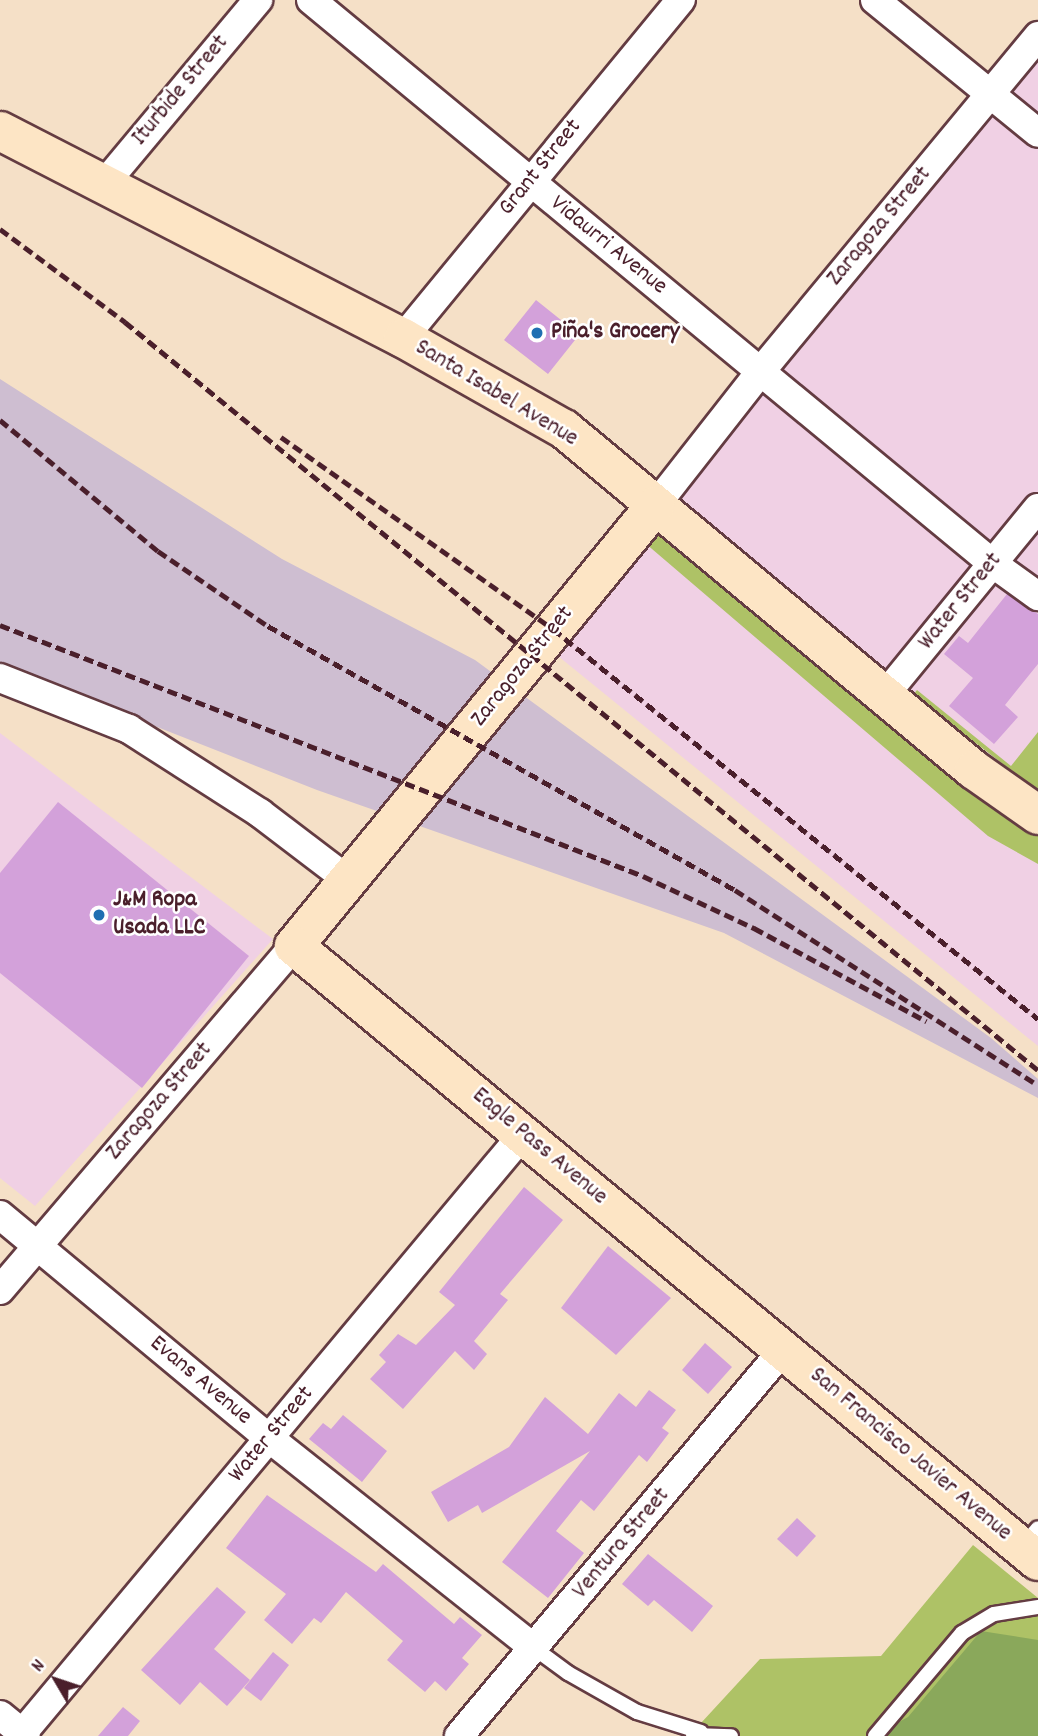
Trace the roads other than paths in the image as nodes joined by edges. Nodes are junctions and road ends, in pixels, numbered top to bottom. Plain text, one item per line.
1 (258, 0) edge
2 (311, 0) edge
3 (681, 0) edge
4 (874, 0) edge
5 (1038, 36) edge
6 (990, 95) junction
7 (0, 131) edge
8 (1038, 133) edge
9 (530, 182) junction
10 (105, 183) junction
11 (403, 338) junction
12 (761, 371) junction
13 (655, 506) junction
14 (1038, 508) edge
15 (992, 563) junction
16 (1038, 596) edge
17 (0, 678) edge
18 (884, 696) junction
19 (1038, 815) edge
20 (348, 880) junction
21 (294, 946) junction
22 (524, 1133) junction
23 (0, 1215) edge
24 (38, 1245) junction
25 (0, 1290) edge
26 (783, 1350) junction
27 (269, 1438) junction
28 (1033, 1546) edge
29 (1038, 1607) edge
30 (534, 1648) junction
31 (0, 1715) edge
32 (695, 1734) edge
33 (23, 1735) edge
34 (459, 1736) edge
35 (731, 1736) edge
36 (875, 1736) edge

1 - 10 street, Iturbide Street
2 - 9 street, Vidaurri Avenue
3 - 9 street, Grant Street
4 - 6 street
5 - 6 street, Zaragoza Street
6 - 8 street
6 - 12 street, Zaragoza Street
7 - 10 street, Santa Isabel Avenue
9 - 11 street, Grant Street
9 - 12 street, Vidaurri Avenue
10 - 11 street, Santa Isabel Avenue
11 - 13 street, Santa Isabel Avenue
12 - 13 street, Zaragoza Street
12 - 15 street, Vidaurri Avenue
13 - 18 street, Santa Isabel Avenue
13 - 20 street, Zaragoza Street
14 - 15 street, Water Street
15 - 16 street, Vidaurri Avenue
15 - 18 street, Water Street
17 - 20 street
18 - 19 street, Santa Isabel Avenue
20 - 21 street, Zaragoza Street
21 - 22 street, Eagle Pass Avenue
21 - 24 street, Zaragoza Street
22 - 26 street, Eagle Pass Avenue
22 - 27 street, Water Street
23 - 24 street, Evans Avenue
24 - 25 street, Zaragoza Street
24 - 27 street, Evans Avenue
26 - 28 street, San Francisco Javier Avenue
26 - 30 street, Ventura Street
27 - 30 street, Evans Avenue
27 - 33 street, Water Street
29 - 36 lane
30 - 32 lane
30 - 34 street, Ventura Street
31 - 33 street
32 - 35 lane

